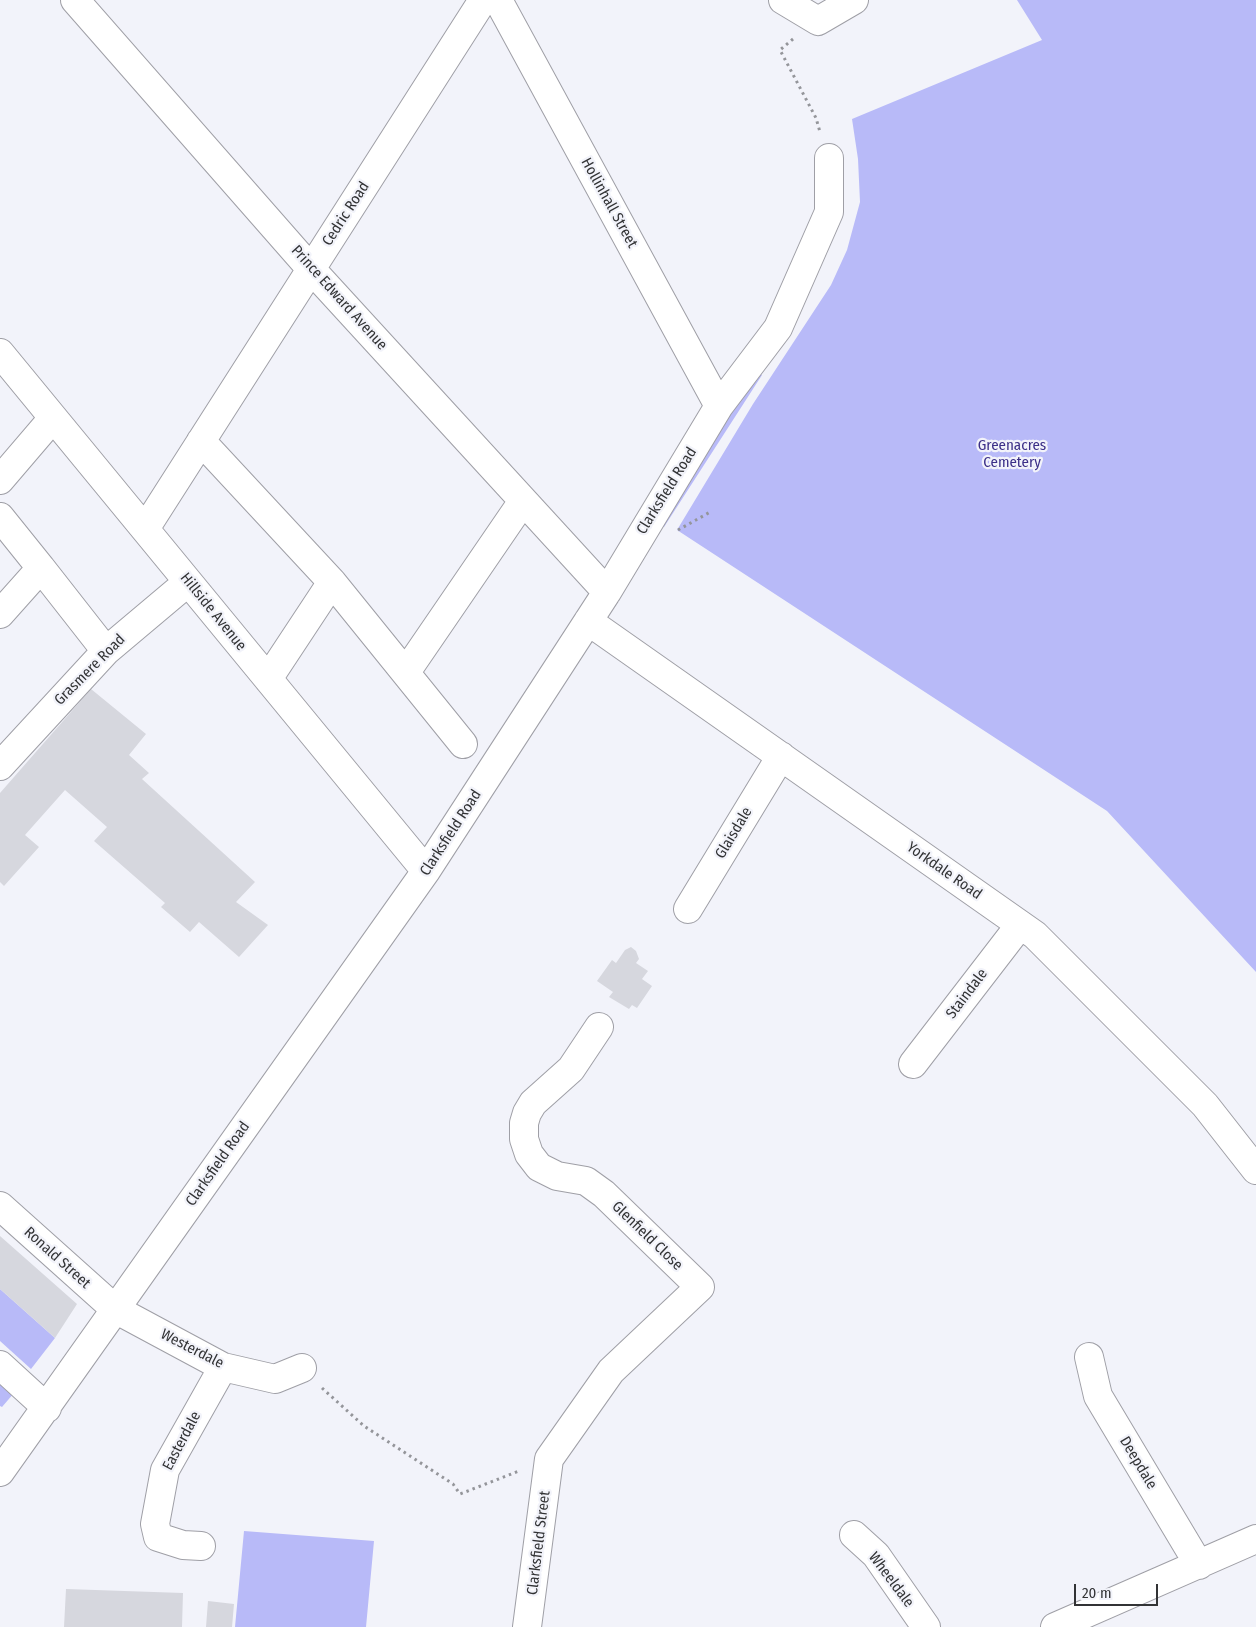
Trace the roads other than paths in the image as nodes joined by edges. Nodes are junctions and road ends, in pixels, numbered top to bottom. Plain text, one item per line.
1 (75, 0) edge
2 (483, 0) edge
3 (498, 0) edge
4 (783, 0) edge
5 (854, 0) edge
6 (829, 158) road end
7 (311, 269) junction
8 (0, 353) edge
9 (719, 406) junction
10 (53, 418) junction
11 (201, 441) junction
12 (0, 480) edge
13 (523, 501) junction
14 (0, 517) edge
15 (145, 529) junction
16 (41, 568) junction
17 (188, 582) junction
18 (332, 582) junction
19 (607, 592) junction
20 (0, 614) edge
21 (588, 621) junction
22 (106, 651) junction
23 (406, 672) junction
24 (268, 679) junction
25 (463, 744) dead end
26 (781, 756) junction
27 (0, 766) edge
28 (426, 871) junction
29 (688, 909) dead end
30 (1020, 924) junction
31 (600, 1027) dead end
32 (913, 1064) dead end
33 (1256, 1170) edge
34 (0, 1206) edge
35 (115, 1309) junction
36 (1089, 1357) dead end
37 (0, 1365) edge
38 (223, 1367) junction
39 (302, 1368) road end
40 (47, 1408) junction
41 (549, 1459) joint
42 (0, 1472) edge
43 (854, 1535) dead end
44 (1256, 1539) edge
45 (201, 1546) dead end
46 (1199, 1565) junction
47 (527, 1627) edge
48 (926, 1627) edge
49 (1055, 1627) edge

1 - 7 street, Prince Edward Avenue
2 - 7 street, Cedric Road
3 - 9 street, Hollinhall Street
4 - 5 street
6 - 9 street, Clarksfield Road
7 - 11 street, Cedric Road
7 - 13 street, Prince Edward Avenue
8 - 10 street, Hillside Avenue
9 - 19 street, Clarksfield Road
10 - 12 street
10 - 15 street, Hillside Avenue
11 - 15 street, Cedric Road
11 - 18 street
13 - 19 street, Prince Edward Avenue
13 - 23 street
14 - 16 street
15 - 17 street, Hillside Avenue
16 - 20 street
16 - 22 street
17 - 22 street, Grasmere Road
17 - 24 street, Hillside Avenue
18 - 23 street
18 - 24 street
19 - 21 street, Clarksfield Road
21 - 26 street, Yorkdale Road
21 - 28 street, Clarksfield Road
22 - 27 street, Grasmere Road
23 - 25 street
24 - 28 street, Hillside Avenue
26 - 29 street, Glaisdale
26 - 30 street, Yorkdale Road
28 - 35 street, Clarksfield Road
30 - 32 street, Staindale
30 - 33 street, Yorkdale Road
31 - 41 street, Glenfield Close
34 - 35 street, Ronald Street
35 - 38 street, Westerdale
35 - 40 street, Clarksfield Road
36 - 46 street, Deepdale
37 - 40 street
38 - 39 street, Westerdale
38 - 45 street, Easterdale
40 - 42 street, Clarksfield Road
41 - 47 street, Clarksfield Street
43 - 48 street, Wheeldale
44 - 46 street
46 - 49 street

